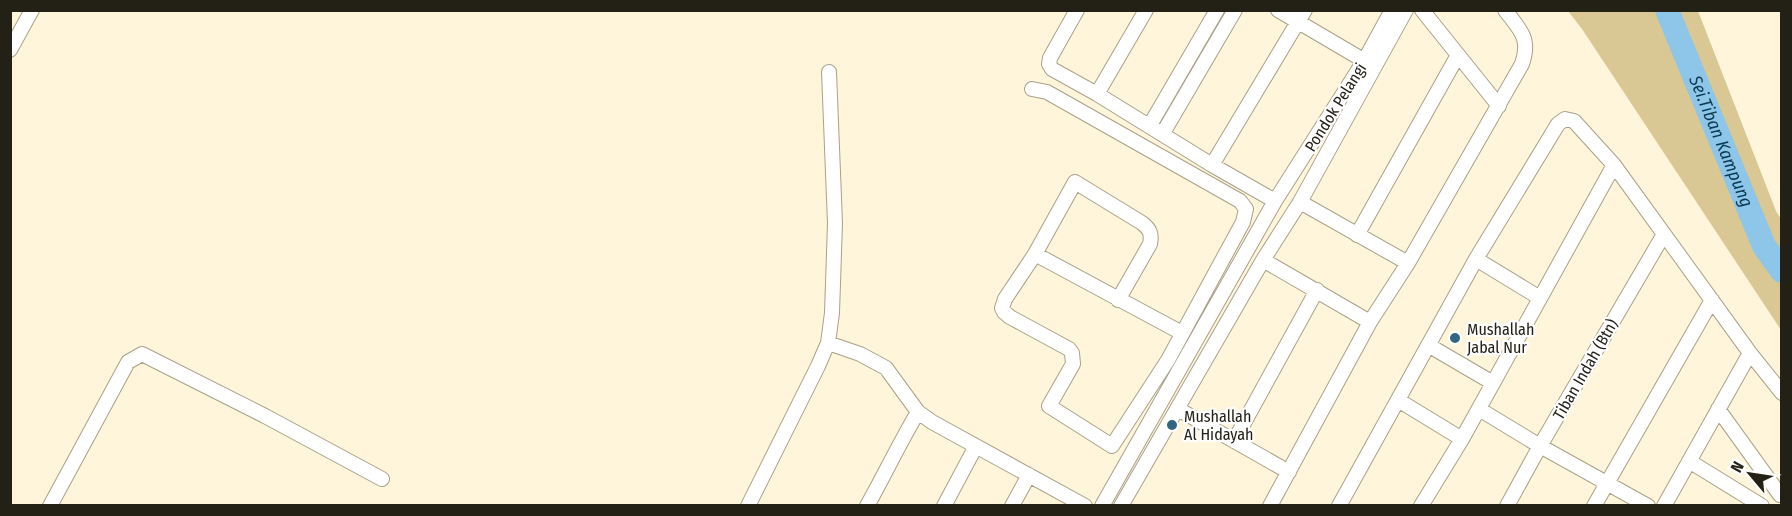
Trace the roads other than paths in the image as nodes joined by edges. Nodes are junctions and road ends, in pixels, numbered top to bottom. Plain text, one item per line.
1 (32, 10) edge
2 (1077, 10) edge
3 (1146, 10) edge
4 (1217, 10) edge
5 (1235, 10) edge
6 (1278, 10) edge
7 (1392, 10) edge
8 (1406, 10) edge
9 (1422, 10) edge
10 (1505, 10) edge
11 (1302, 16) edge
12 (10, 50) edge
13 (1458, 55) junction
14 (1370, 64) junction
15 (829, 72) dead end
16 (1032, 88) dead end
17 (1097, 94) junction
18 (1499, 106) junction
19 (1150, 125) junction
20 (1163, 133) junction
21 (1212, 165) junction
22 (1614, 165) junction
23 (1276, 199) junction
24 (1299, 205) junction
25 (1664, 234) junction
26 (1357, 235) junction
27 (1035, 254) junction
28 (1476, 259) junction
29 (1263, 260) junction
30 (1408, 262) junction
31 (1317, 290) junction
32 (1540, 298) junction
33 (1118, 300) junction
34 (1712, 300) junction
35 (1370, 322) junction
36 (1182, 333) junction
37 (828, 343) junction
38 (1428, 345) junction
39 (1750, 353) junction
40 (1174, 363) junction
41 (1493, 383) junction
42 (1782, 393) edge
43 (1398, 400) junction
44 (1178, 409) junction
45 (1479, 409) junction
46 (1718, 409) junction
47 (918, 412) junction
48 (1462, 439) junction
49 (1234, 441) junction
50 (976, 446) junction
51 (1540, 446) junction
52 (1689, 461) junction
53 (1290, 472) junction
54 (1029, 475) junction
55 (382, 479) dead end
56 (1606, 483) junction
57 (1778, 498) edge
58 (50, 506) edge
59 (748, 506) edge
60 (867, 506) edge
61 (944, 506) edge
62 (1012, 506) edge
63 (1085, 506) edge
64 (1102, 506) edge
65 (1121, 506) edge
66 (1270, 506) edge
67 (1339, 506) edge
68 (1421, 506) edge
69 (1508, 506) edge
70 (1594, 506) edge
71 (1648, 506) edge
72 (1664, 506) edge
73 (1762, 506) edge

1 - 12 street
2 - 17 street
3 - 17 street
4 - 19 street
5 - 20 street
6 - 11 street
7 - 14 street, Pondok Pelangi
8 - 14 street
9 - 13 street
10 - 18 street
11 - 14 street
11 - 21 street
13 - 18 street
13 - 26 street
14 - 23 street, Pondok Pelangi
14 - 24 street
15 - 37 street
16 - 36 street
17 - 19 street
18 - 30 street
19 - 20 street
20 - 21 street
21 - 23 street
22 - 25 street
22 - 28 street
22 - 32 street
23 - 24 street
23 - 40 street, Pondok Pelangi
24 - 26 street
24 - 29 street
25 - 34 street
25 - 51 street, Tiban Indah (Btn)
26 - 30 street
27 - 33 street
27 - 33 street
27 - 40 street
28 - 32 street
28 - 38 street
29 - 31 street
29 - 44 street
30 - 35 street
31 - 35 street
31 - 49 street
32 - 41 street
33 - 36 street
34 - 39 street
34 - 56 street
35 - 53 street
36 - 40 street
37 - 47 street
37 - 59 street
38 - 41 street
38 - 43 street
39 - 42 street
39 - 46 street
40 - 64 street
41 - 45 street
43 - 48 street
43 - 67 street
44 - 49 street
44 - 65 street
45 - 48 street
45 - 51 street
46 - 52 street
46 - 57 street
47 - 50 street
47 - 60 street
48 - 68 street
49 - 53 street
50 - 54 street
50 - 61 street
51 - 56 street
51 - 69 street, Tiban Indah (Btn)
52 - 72 street
52 - 73 street
53 - 66 street
54 - 62 street
54 - 63 street
55 - 58 street
56 - 70 street
56 - 71 street

